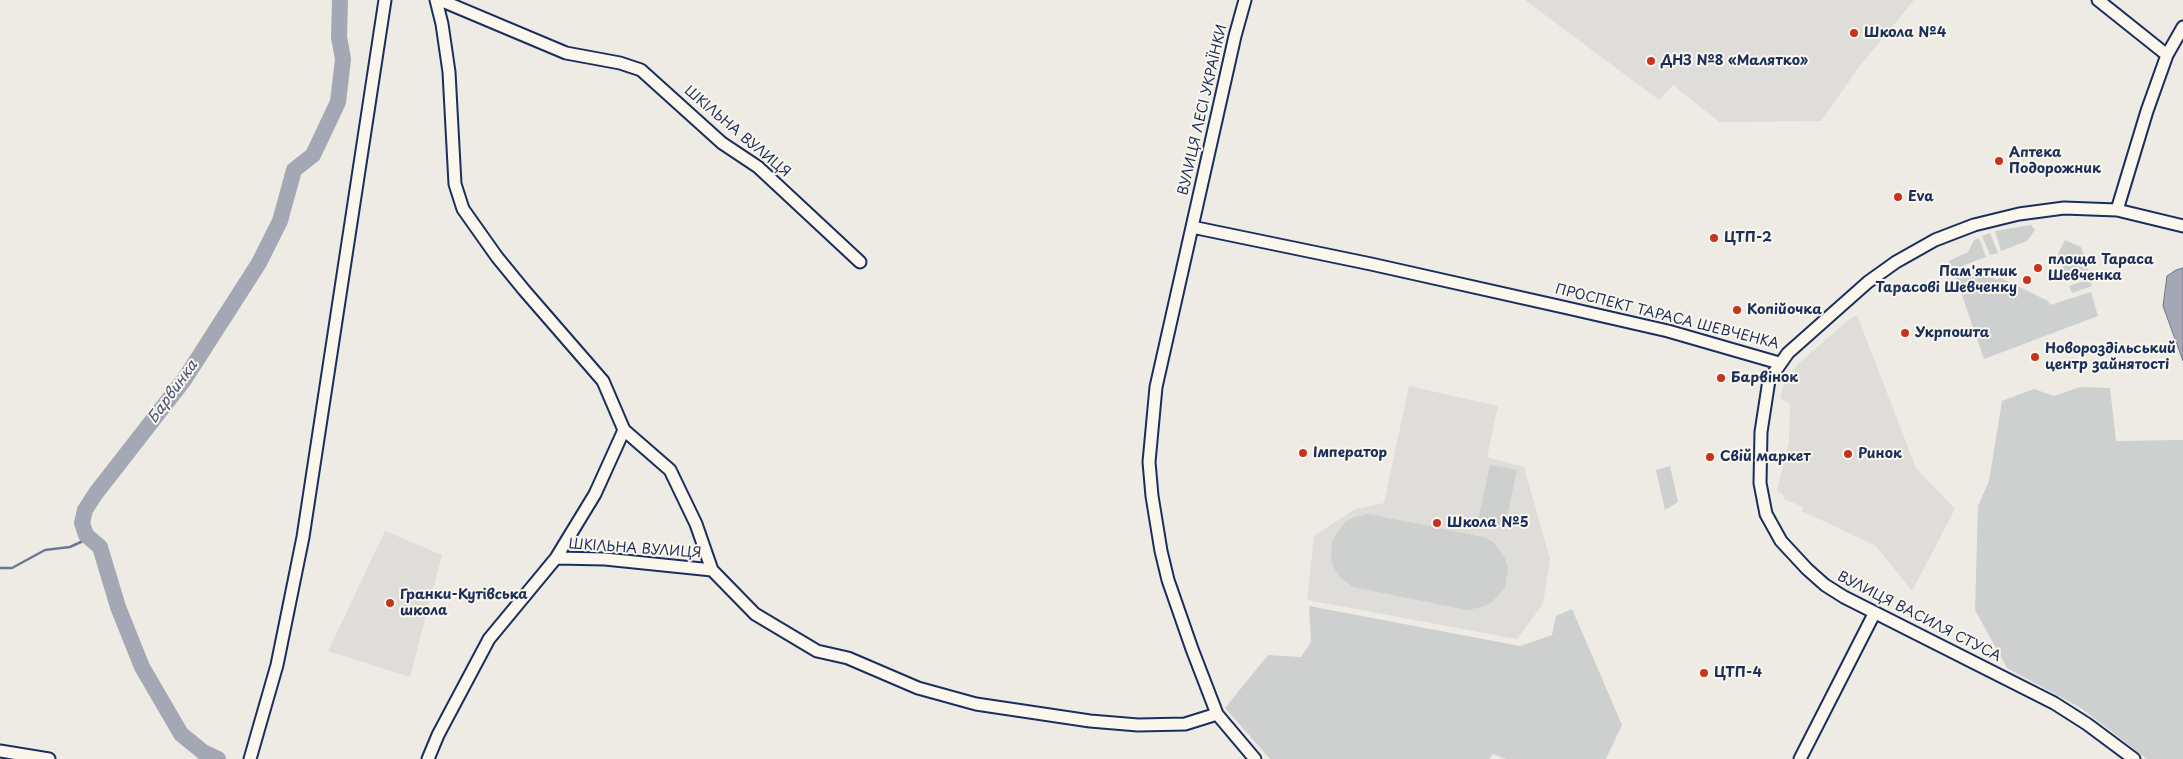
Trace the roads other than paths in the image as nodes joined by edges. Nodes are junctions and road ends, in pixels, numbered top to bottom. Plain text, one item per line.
1 (385, 0) edge
2 (436, 0) edge
3 (440, 0) edge
4 (1245, 0) edge
5 (2098, 0) edge
6 (2183, 27) edge
7 (2167, 55) junction
8 (2117, 210) junction
9 (2183, 226) edge
10 (1192, 227) junction
11 (860, 262) dead end
12 (1780, 363) junction
13 (624, 430) junction
14 (556, 558) junction
15 (712, 570) junction
16 (1874, 614) junction
17 (1217, 714) junction
18 (0, 751) edge
19 (49, 759) edge
20 (250, 759) edge
21 (428, 759) edge
22 (1255, 759) edge
23 (1800, 759) edge
24 (2134, 759) edge

1 - 20 street
2 - 13 street, ШКІЛЬНА ВУЛИЦЯ
3 - 11 street, ШКІЛЬНА ВУЛИЦЯ
4 - 10 street, ВУЛИЦЯ ЛЕСІ УКРАЇНКИ
5 - 7 street
6 - 7 street
7 - 8 street
8 - 9 street, ПРОСПЕКТ ТАРАСА ШЕВЧЕНКА
8 - 12 street, ПРОСПЕКТ ТАРАСА ШЕВЧЕНКА
10 - 12 street, ПРОСПЕКТ ТАРАСА ШЕВЧЕНКА
10 - 17 street, ВУЛИЦЯ ЛЕСІ УКРАЇНКИ
12 - 16 street, ВУЛИЦЯ ВАСИЛЯ СТУСА
13 - 14 street, ШКІЛЬНА ВУЛИЦЯ
13 - 15 street, ШКІЛЬНА ВУЛИЦЯ
14 - 15 street, ШКІЛЬНА ВУЛИЦЯ
14 - 21 street, ШКІЛЬНА ВУЛИЦЯ
15 - 17 street, ШКІЛЬНА ВУЛИЦЯ
16 - 23 street
16 - 24 street, ВУЛИЦЯ ВАСИЛЯ СТУСА
17 - 22 street
18 - 19 street

